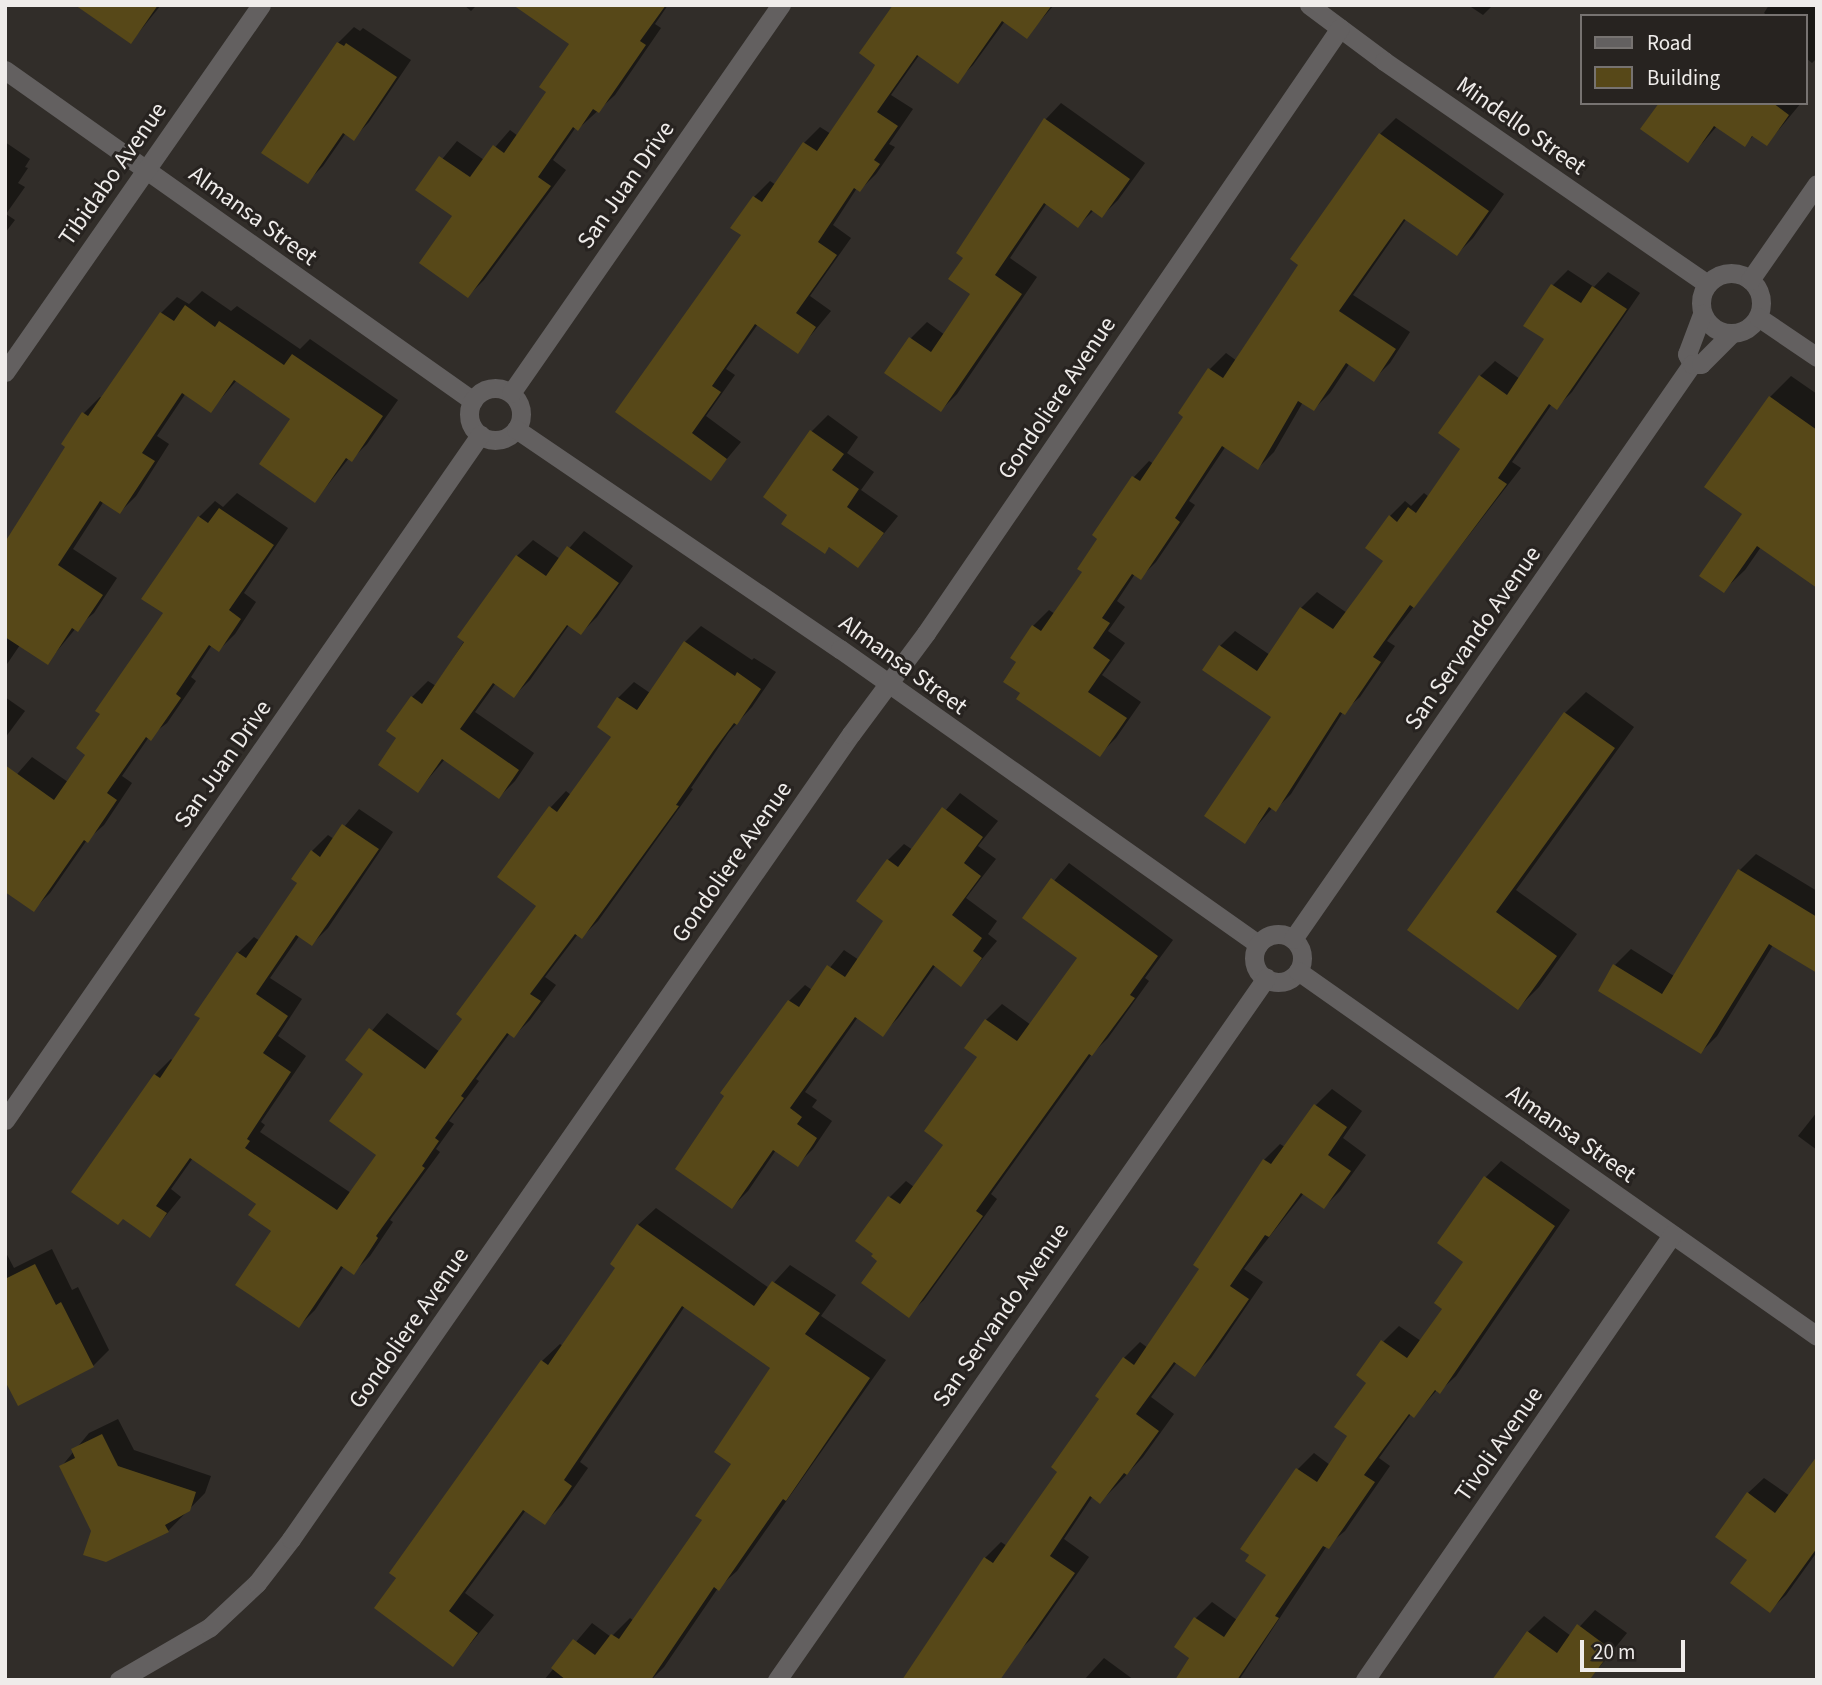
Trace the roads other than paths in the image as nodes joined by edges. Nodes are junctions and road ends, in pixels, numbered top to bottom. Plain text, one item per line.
1 (261, 5) edge
2 (780, 5) edge
3 (1309, 5) edge
4 (1340, 28) junction
5 (5, 70) edge
6 (147, 169) junction
7 (1817, 184) edge
8 (1750, 279) junction
9 (1707, 284) junction
10 (1702, 314) junction
11 (1758, 317) junction
12 (1731, 334) junction
13 (1817, 357) edge
14 (1692, 364) junction
15 (5, 372) edge
16 (511, 393) junction
17 (473, 401) junction
18 (516, 429) junction
19 (480, 435) junction
20 (888, 685) junction
21 (1293, 939) junction
22 (1258, 944) junction
23 (1298, 971) junction
24 (1266, 978) junction
25 (5, 1120) edge
26 (1672, 1235) junction
27 (1817, 1336) edge
28 (119, 1680) edge
29 (777, 1680) edge
30 (1365, 1680) edge

1 - 6 street, Tibidabo Avenue
2 - 16 street, San Juan Drive
3 - 4 street, Mindello Street
4 - 9 street, Mindello Street
4 - 20 street, Gondoliere Avenue
5 - 6 street, Almansa Street
6 - 15 street, Tibidabo Avenue
6 - 17 street, Almansa Street
7 - 8 street
8 - 9 street
8 - 11 street
9 - 10 street, San Servando Avenue
10 - 12 street
10 - 14 street, San Servando Avenue
11 - 12 street, San Servando Avenue
11 - 13 street
12 - 14 street, San Servando Avenue
14 - 21 street, San Servando Avenue
16 - 17 street
16 - 18 street
17 - 19 street
18 - 19 street
18 - 20 street, Almansa Street
19 - 25 street, San Juan Drive
20 - 22 street, Almansa Street
20 - 28 street, Gondoliere Avenue
21 - 22 street
21 - 23 street
22 - 24 street
23 - 24 street
23 - 26 street, Almansa Street
24 - 29 street, San Servando Avenue
26 - 27 street, Almansa Street
26 - 30 street, Tivoli Avenue

